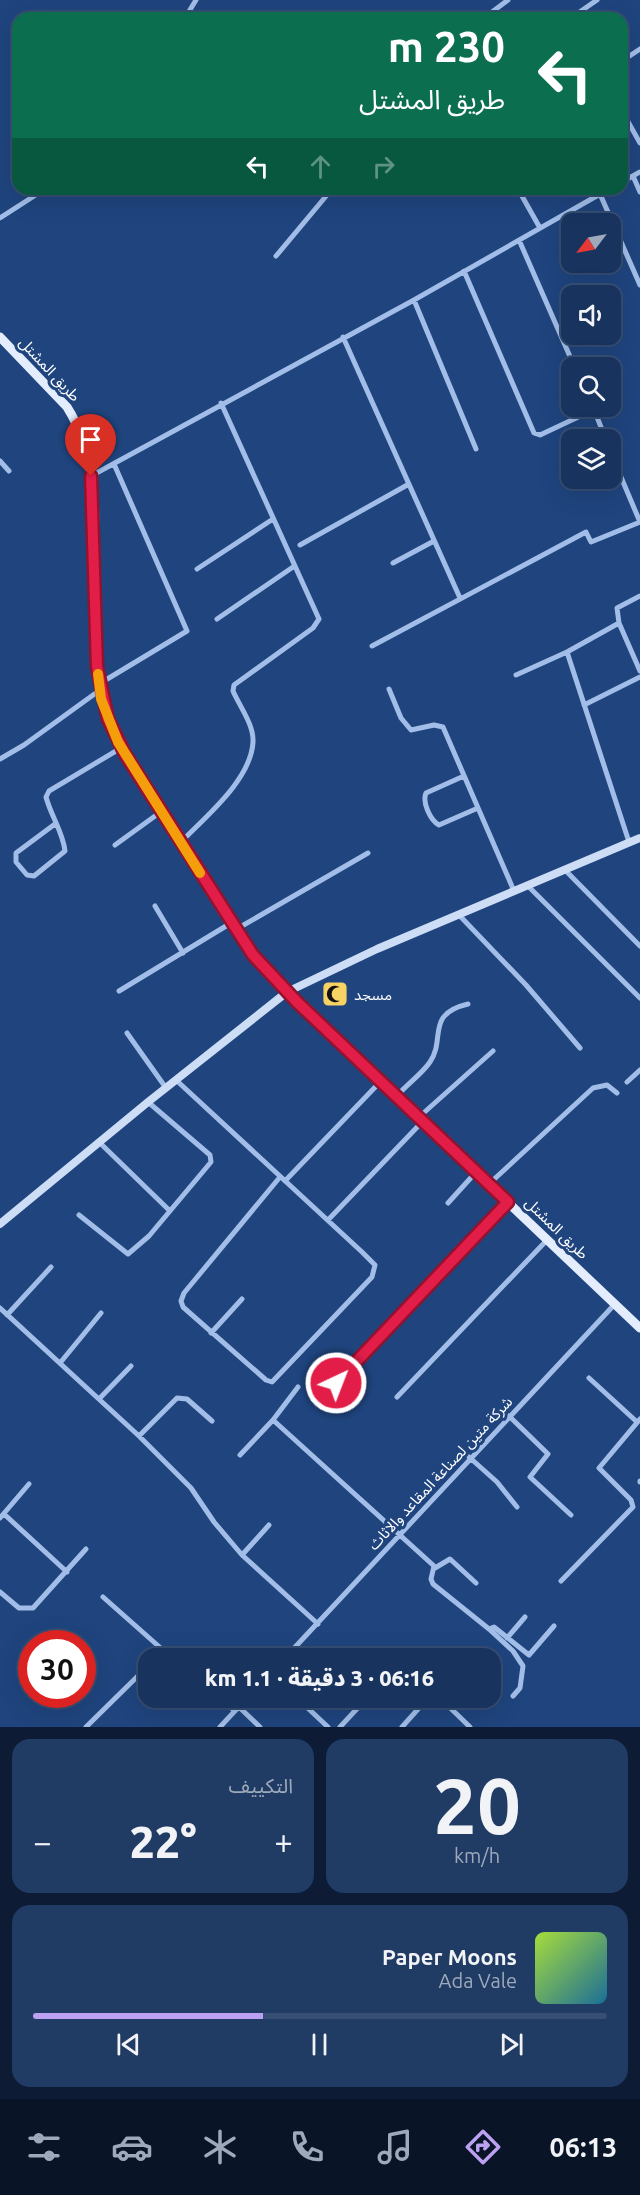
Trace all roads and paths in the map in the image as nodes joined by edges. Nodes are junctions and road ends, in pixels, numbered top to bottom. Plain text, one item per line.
1 (508, 0) edge
2 (597, 0) edge
3 (492, 12) edge
4 (580, 12) edge
5 (628, 122) edge
6 (640, 143) edge
7 (640, 172) edge
8 (633, 176) junction
9 (628, 179) edge
10 (640, 192) edge
11 (36, 195) edge
12 (327, 195) edge
13 (521, 195) edge
14 (598, 195) edge
15 (600, 195) edge
16 (0, 218) edge
17 (540, 228) junction
18 (519, 240) junction
19 (276, 256) dead end
20 (464, 271) junction
21 (640, 285) edge
22 (414, 300) junction
23 (0, 337) edge
24 (343, 337) junction
25 (570, 357) edge
26 (221, 403) junction
27 (602, 429) edge
28 (476, 449) dead end
29 (0, 461) edge
30 (114, 464) junction
31 (9, 471) dead end
32 (91, 476) junction
33 (621, 477) edge
34 (409, 484) junction
35 (273, 519) junction
36 (640, 522) edge
37 (434, 541) junction
38 (300, 545) dead end
39 (393, 563) dead end
40 (294, 567) junction
41 (197, 569) dead end
42 (640, 596) edge
43 (460, 598) junction
44 (217, 619) dead end
45 (619, 623) junction
46 (372, 646) dead end
47 (567, 652) junction
48 (640, 671) edge
49 (516, 675) dead end
50 (640, 677) edge
51 (100, 687) junction
52 (389, 689) dead end
53 (584, 705) junction
54 (121, 747) junction
55 (0, 759) edge
56 (464, 776) junction
57 (478, 808) junction
58 (162, 811) junction
59 (55, 824) junction
60 (640, 838) edge
61 (181, 842) junction
62 (629, 842) junction
63 (115, 845) dead end
64 (368, 853) dead end
65 (564, 869) junction
66 (527, 885) junction
67 (514, 891) junction
68 (155, 906) dead end
69 (459, 915) junction
70 (233, 927) junction
71 (640, 946) edge
72 (183, 952) junction
73 (119, 991) dead end
74 (287, 992) junction
75 (640, 998) edge
76 (468, 1004) dead end
77 (127, 1033) dead end
78 (580, 1048) dead end
79 (493, 1051) dead end
80 (640, 1070) edge
81 (176, 1080) junction
82 (381, 1081) junction
83 (627, 1082) dead end
84 (166, 1088) junction
85 (617, 1093) dead end
86 (397, 1096) junction
87 (148, 1102) junction
88 (421, 1119) junction
89 (99, 1142) junction
90 (477, 1171) junction
91 (283, 1179) junction
92 (490, 1183) junction
93 (508, 1202) junction
94 (448, 1203) dead end
95 (170, 1211) junction
96 (79, 1215) dead end
97 (328, 1220) junction
98 (0, 1224) edge
99 (547, 1240) junction
100 (51, 1266) dead end
101 (243, 1299) dead end
102 (614, 1305) junction
103 (0, 1308) edge
104 (101, 1313) dead end
105 (7, 1315) junction
106 (640, 1328) edge
107 (211, 1333) junction
108 (60, 1363) junction
109 (131, 1366) dead end
110 (589, 1378) dead end
111 (336, 1383) dead end
112 (298, 1387) dead end
113 (396, 1397) dead end
114 (99, 1399) junction
115 (509, 1416) junction
116 (273, 1420) junction
117 (212, 1421) dead end
118 (639, 1421) edge
119 (139, 1436) junction
120 (240, 1455) dead end
121 (469, 1457) junction
122 (29, 1484) dead end
123 (518, 1507) dead end
124 (571, 1515) dead end
125 (2, 1516) edge
126 (269, 1525) dead end
127 (399, 1534) junction
128 (86, 1549) dead end
129 (242, 1555) junction
130 (435, 1568) junction
131 (67, 1572) junction
132 (561, 1581) dead end
133 (476, 1583) dead end
134 (0, 1592) edge
135 (103, 1597) dead end
136 (525, 1617) dead end
137 (318, 1624) junction
138 (554, 1626) dead end
139 (489, 1629) junction
140 (507, 1638) junction
141 (161, 1648) edge
142 (295, 1648) edge
143 (138, 1676) edge
144 (513, 1696) dead end
145 (308, 1708) edge
146 (358, 1708) edge
147 (419, 1708) edge
148 (450, 1708) edge
149 (237, 1709) joint
150 (86, 1727) edge
151 (220, 1727) edge
152 (260, 1727) edge
153 (328, 1727) edge
154 (340, 1727) edge
155 (402, 1727) edge
156 (470, 1727) edge

1 - 3 street
2 - 4 street
5 - 6 street
7 - 8 street
8 - 9 street
8 - 10 street
11 - 16 street
12 - 19 street
13 - 17 street
14 - 17 street
15 - 21 street
17 - 18 street
18 - 20 street
18 - 25 street
20 - 22 street
20 - 27 street
22 - 24 street
22 - 28 street
23 - 32 main road, طريق المشتل
24 - 26 street
24 - 34 street
26 - 30 street
26 - 35 street
29 - 31 street
30 - 32 street
30 - 51 street
32 - 51 main road, طريق المشتل
33 - 36 street
34 - 37 street
34 - 38 street
35 - 40 street
35 - 41 street
36 - 43 street
37 - 39 street
37 - 43 street
40 - 44 street
40 - 61 street
42 - 45 street
43 - 46 street
45 - 47 street
45 - 48 street
47 - 49 street
47 - 53 street
50 - 53 street
51 - 54 main road, طريق المشتل
51 - 55 street
52 - 56 street
53 - 62 street
54 - 58 main road, طريق المشتل
54 - 59 street
56 - 57 street
56 - 57 street
57 - 67 street
58 - 61 main road, طريق المشتل
58 - 63 street
59 - 59 street
60 - 62 main road
61 - 70 main road, طريق المشتل
62 - 65 main road
64 - 70 street
65 - 66 main road
65 - 71 street
66 - 67 main road
66 - 75 street
67 - 69 main road
68 - 72 street
69 - 74 main road
69 - 78 street
70 - 72 street
70 - 74 main road, طريق المشتل
72 - 73 street
74 - 81 main road
74 - 82 main road, طريق المشتل
76 - 86 street
77 - 84 street
79 - 88 street
80 - 83 street
81 - 84 main road
81 - 91 street
82 - 86 main road, طريق المشتل
82 - 91 street
84 - 87 main road
85 - 92 street
86 - 88 main road, طريق المشتل
87 - 89 main road
87 - 95 street
88 - 90 main road, طريق المشتل
88 - 97 street
89 - 95 street
89 - 98 main road
90 - 92 main road, طريق المشتل
90 - 94 street
91 - 97 street
91 - 107 street
92 - 93 main road, طريق المشتل
93 - 99 main road, طريق المشتل
93 - 111 street
95 - 96 street
97 - 107 street
99 - 102 main road, طريق المشتل
99 - 113 street
100 - 105 street
101 - 107 street
102 - 106 main road, طريق المشتل
102 - 115 street, شركة متين لصناعة المقاعد والاثاث
103 - 105 street
104 - 108 street
105 - 108 street
108 - 114 street
109 - 114 street
110 - 118 street
112 - 116 street
114 - 119 street
115 - 121 street, شركة متين لصناعة المقاعد والاثاث
115 - 124 street
116 - 120 street
116 - 127 street
117 - 119 street
118 - 132 street
119 - 129 street
121 - 123 street
121 - 127 street, شركة متين لصناعة المقاعد والاثاث
122 - 125 street
125 - 131 street
126 - 129 street
127 - 130 street
127 - 137 street, شركة متين لصناعة المقاعد والاثاث
128 - 131 street
129 - 137 street
130 - 133 street
130 - 139 street
131 - 134 street
135 - 141 street
136 - 140 street
137 - 142 street, شركة متين لصناعة المقاعد والاثاث
138 - 140 street
139 - 140 street
139 - 144 street
143 - 150 street
145 - 153 street
146 - 154 street
147 - 155 street
148 - 156 street
149 - 151 street
149 - 152 street

